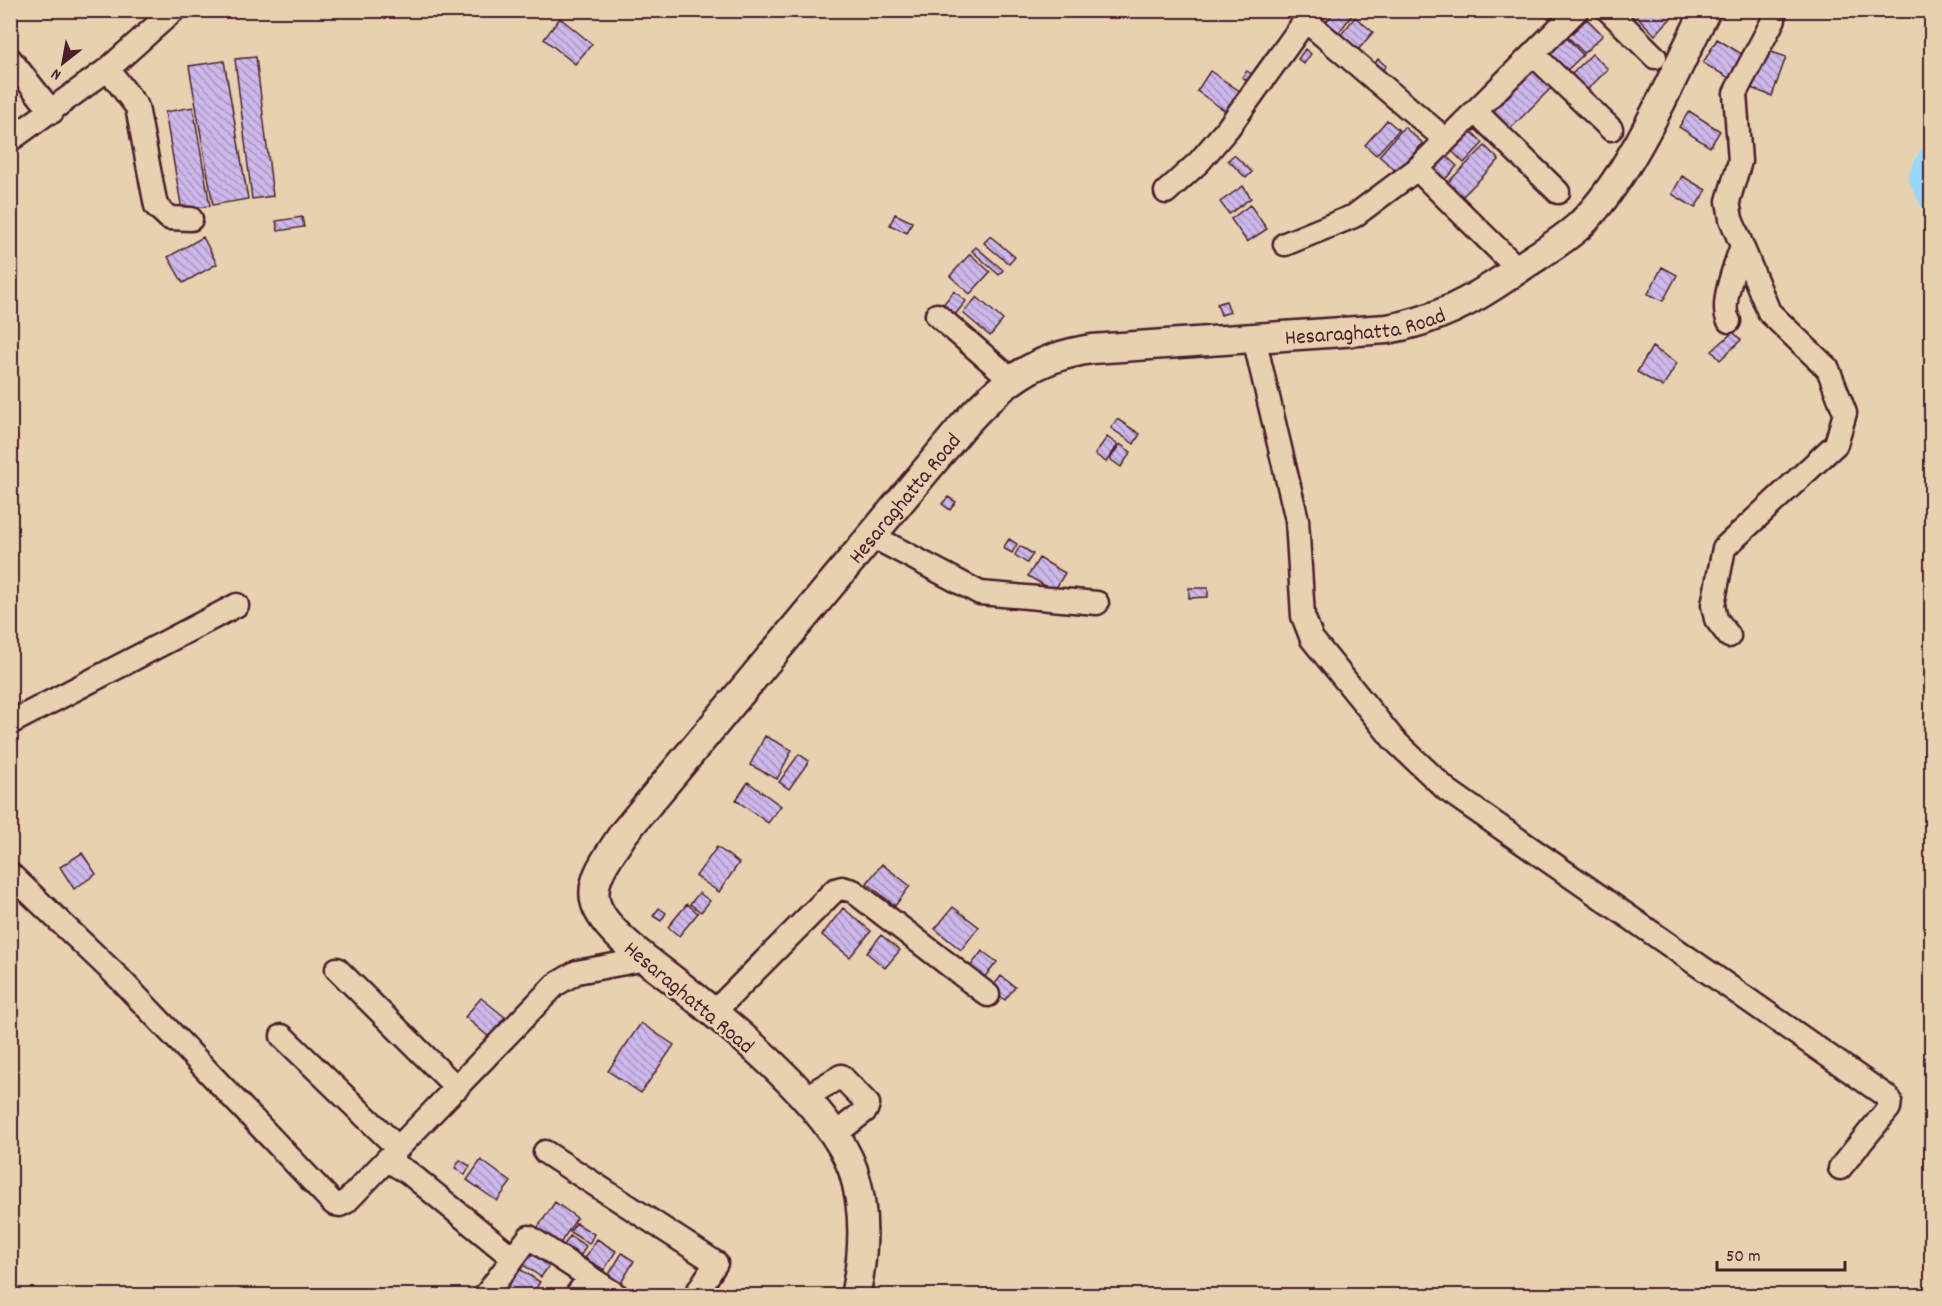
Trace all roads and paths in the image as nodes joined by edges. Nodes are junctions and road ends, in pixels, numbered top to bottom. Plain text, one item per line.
1 (174, 10) edge
2 (1577, 10) edge
3 (1608, 10) edge
4 (1706, 10) edge
5 (1774, 10) edge
6 (1309, 15) edge
7 (1533, 54) junction
8 (1655, 57) dead end
9 (10, 59) edge
10 (108, 69) junction
11 (1475, 111) junction
12 (52, 112) junction
13 (1611, 129) dead end
14 (10, 140) edge
15 (1446, 140) junction
16 (1417, 169) junction
17 (1166, 192) dead end
18 (1558, 192) dead end
19 (191, 219) dead end
20 (1285, 243) dead end
21 (1742, 246) junction
22 (1518, 269) junction
23 (937, 315) dead end
24 (1729, 321) dead end
25 (1254, 338) junction
26 (1011, 379) junction
27 (872, 536) junction
28 (1097, 603) dead end
29 (237, 604) dead end
30 (1730, 636) dead end
31 (10, 723) edge
32 (10, 874) edge
33 (645, 959) junction
34 (338, 969) dead end
35 (988, 995) dead end
36 (713, 1013) junction
37 (282, 1036) dead end
38 (457, 1088) junction
39 (804, 1098) junction
40 (834, 1135) junction
41 (545, 1152) dead end
42 (393, 1154) junction
43 (1840, 1168) dead end
44 (513, 1258) junction
45 (582, 1287) edge
46 (485, 1296) edge
47 (618, 1296) edge
48 (695, 1296) edge
49 (855, 1296) edge

1 - 10 street
2 - 7 street
3 - 8 street
4 - 22 main road, Hesaraghatta Road
5 - 21 street
6 - 15 street
6 - 17 street
7 - 11 street
7 - 13 street
9 - 12 street
10 - 12 street
10 - 19 street
11 - 15 street
11 - 18 street
12 - 14 street
15 - 16 street
16 - 20 street
16 - 22 street
21 - 24 street
21 - 30 street
22 - 25 main road, Hesaraghatta Road
23 - 26 street
25 - 26 main road, Hesaraghatta Road
25 - 43 street
26 - 27 main road, Hesaraghatta Road
27 - 28 street
27 - 33 main road, Hesaraghatta Road
29 - 31 street
32 - 42 street
33 - 36 main road, Hesaraghatta Road
33 - 38 street
34 - 38 street
35 - 36 street
36 - 39 main road, Hesaraghatta Road
37 - 42 street
38 - 42 street
39 - 40 main road, Hesaraghatta Road
39 - 40 street
40 - 49 main road, Hesaraghatta Road
41 - 48 street
42 - 44 street
44 - 45 street
44 - 46 street
45 - 47 street

